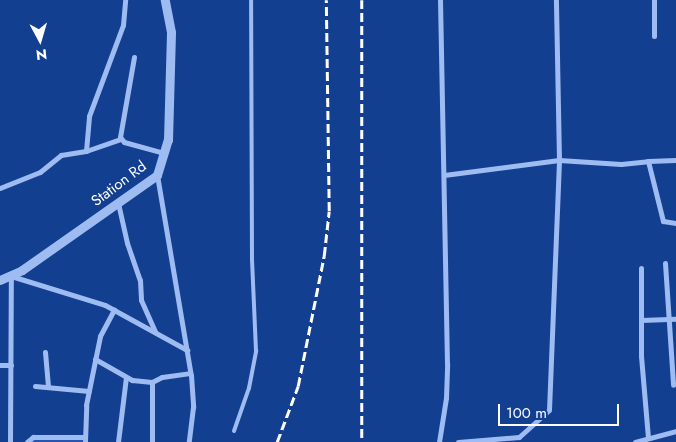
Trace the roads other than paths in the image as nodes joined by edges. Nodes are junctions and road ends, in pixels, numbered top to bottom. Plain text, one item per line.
1 (124, 0) edge
2 (165, 0) edge
3 (251, 0) edge
4 (440, 0) edge
5 (556, 0) edge
6 (654, 0) edge
7 (654, 36) dead end
8 (134, 57) dead end
9 (121, 139) junction
10 (86, 151) junction
11 (164, 153) junction
12 (559, 160) junction
13 (676, 160) edge
14 (648, 161) junction
15 (157, 174) junction
16 (444, 175) junction
17 (0, 188) edge
18 (118, 203) junction
19 (676, 223) edge
20 (665, 263) dead end
21 (641, 268) dead end
22 (11, 276) junction
23 (0, 280) edge
24 (114, 310) junction
25 (666, 319) junction
26 (676, 319) edge
27 (641, 320) junction
28 (155, 332) junction
29 (187, 350) junction
30 (45, 352) dead end
31 (95, 359) junction
32 (0, 365) edge
33 (11, 365) junction
34 (190, 372) junction
35 (126, 377) junction
36 (152, 382) junction
37 (35, 386) dead end
38 (673, 386) dead end
39 (48, 387) junction
40 (89, 391) junction
41 (234, 431) dead end
42 (676, 431) edge
43 (648, 438) junction
44 (84, 439) edge
45 (10, 442) edge
46 (28, 442) edge
47 (118, 442) edge
48 (152, 442) edge
49 (189, 442) edge
50 (439, 442) edge
51 (458, 442) edge
52 (635, 442) edge

1 - 10 street
2 - 11 street, Station Rd
3 - 41 lane
4 - 16 street
5 - 12 street
6 - 7 street
8 - 9 street
9 - 10 street
9 - 11 street
10 - 17 street
11 - 15 street, Station Rd
12 - 14 street
12 - 16 street
12 - 51 street
13 - 14 street
14 - 19 street
15 - 18 street, Station Rd
15 - 29 street
16 - 50 street
18 - 22 street, Station Rd
18 - 28 street
20 - 25 street
21 - 27 street
22 - 23 street, Station Rd
22 - 24 street
22 - 33 street
24 - 28 street
24 - 31 street
25 - 26 street
25 - 27 street
25 - 38 street
27 - 43 street
28 - 29 street
29 - 34 street
30 - 39 street
31 - 35 street
31 - 40 street
32 - 33 street
33 - 45 street
34 - 36 street
34 - 49 street
35 - 36 street
35 - 47 street
36 - 48 street
37 - 39 street
39 - 40 street
40 - 44 street
42 - 43 street
43 - 52 street
44 - 46 street

